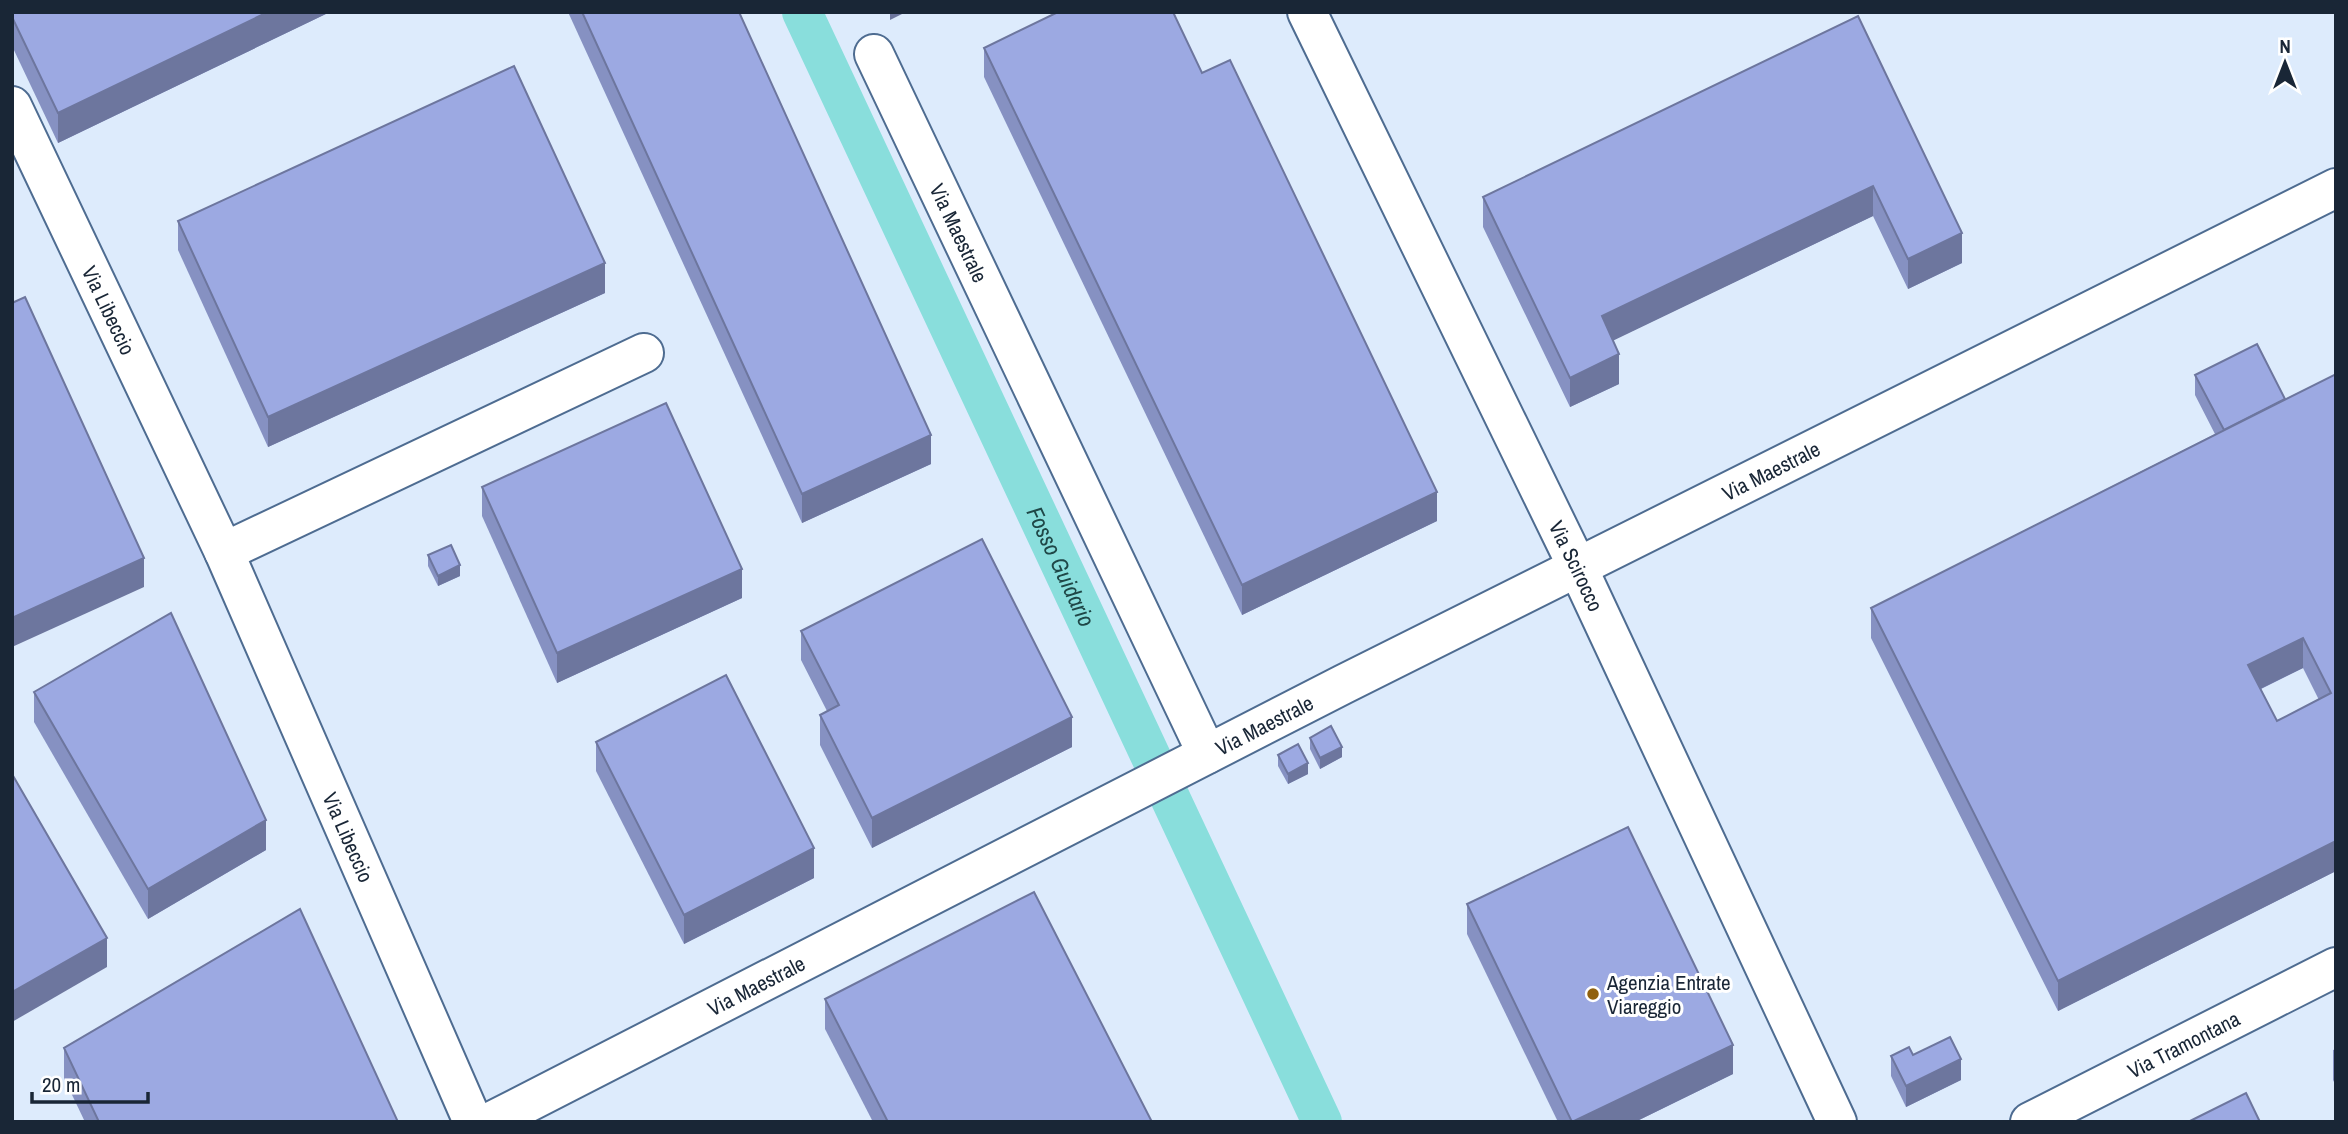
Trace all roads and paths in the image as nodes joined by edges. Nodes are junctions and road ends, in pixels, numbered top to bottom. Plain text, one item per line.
1 (1308, 13) edge
2 (874, 54) dead end
3 (12, 106) edge
4 (2336, 187) edge
5 (644, 353) dead end
6 (224, 552) junction
7 (1578, 568) junction
8 (1200, 758) junction
9 (2336, 967) edge
10 (473, 1122) edge
11 (490, 1122) edge
12 (1837, 1122) edge
13 (2030, 1122) edge

1 - 7 street, Via Scirocco
2 - 8 street, Via Maestrale
3 - 6 street, Via Libeccio
4 - 7 street, Via Maestrale
5 - 6 street
6 - 10 street, Via Libeccio
7 - 8 street, Via Maestrale
7 - 12 street, Via Scirocco
8 - 11 street, Via Maestrale
9 - 13 street, Via Tramontana

